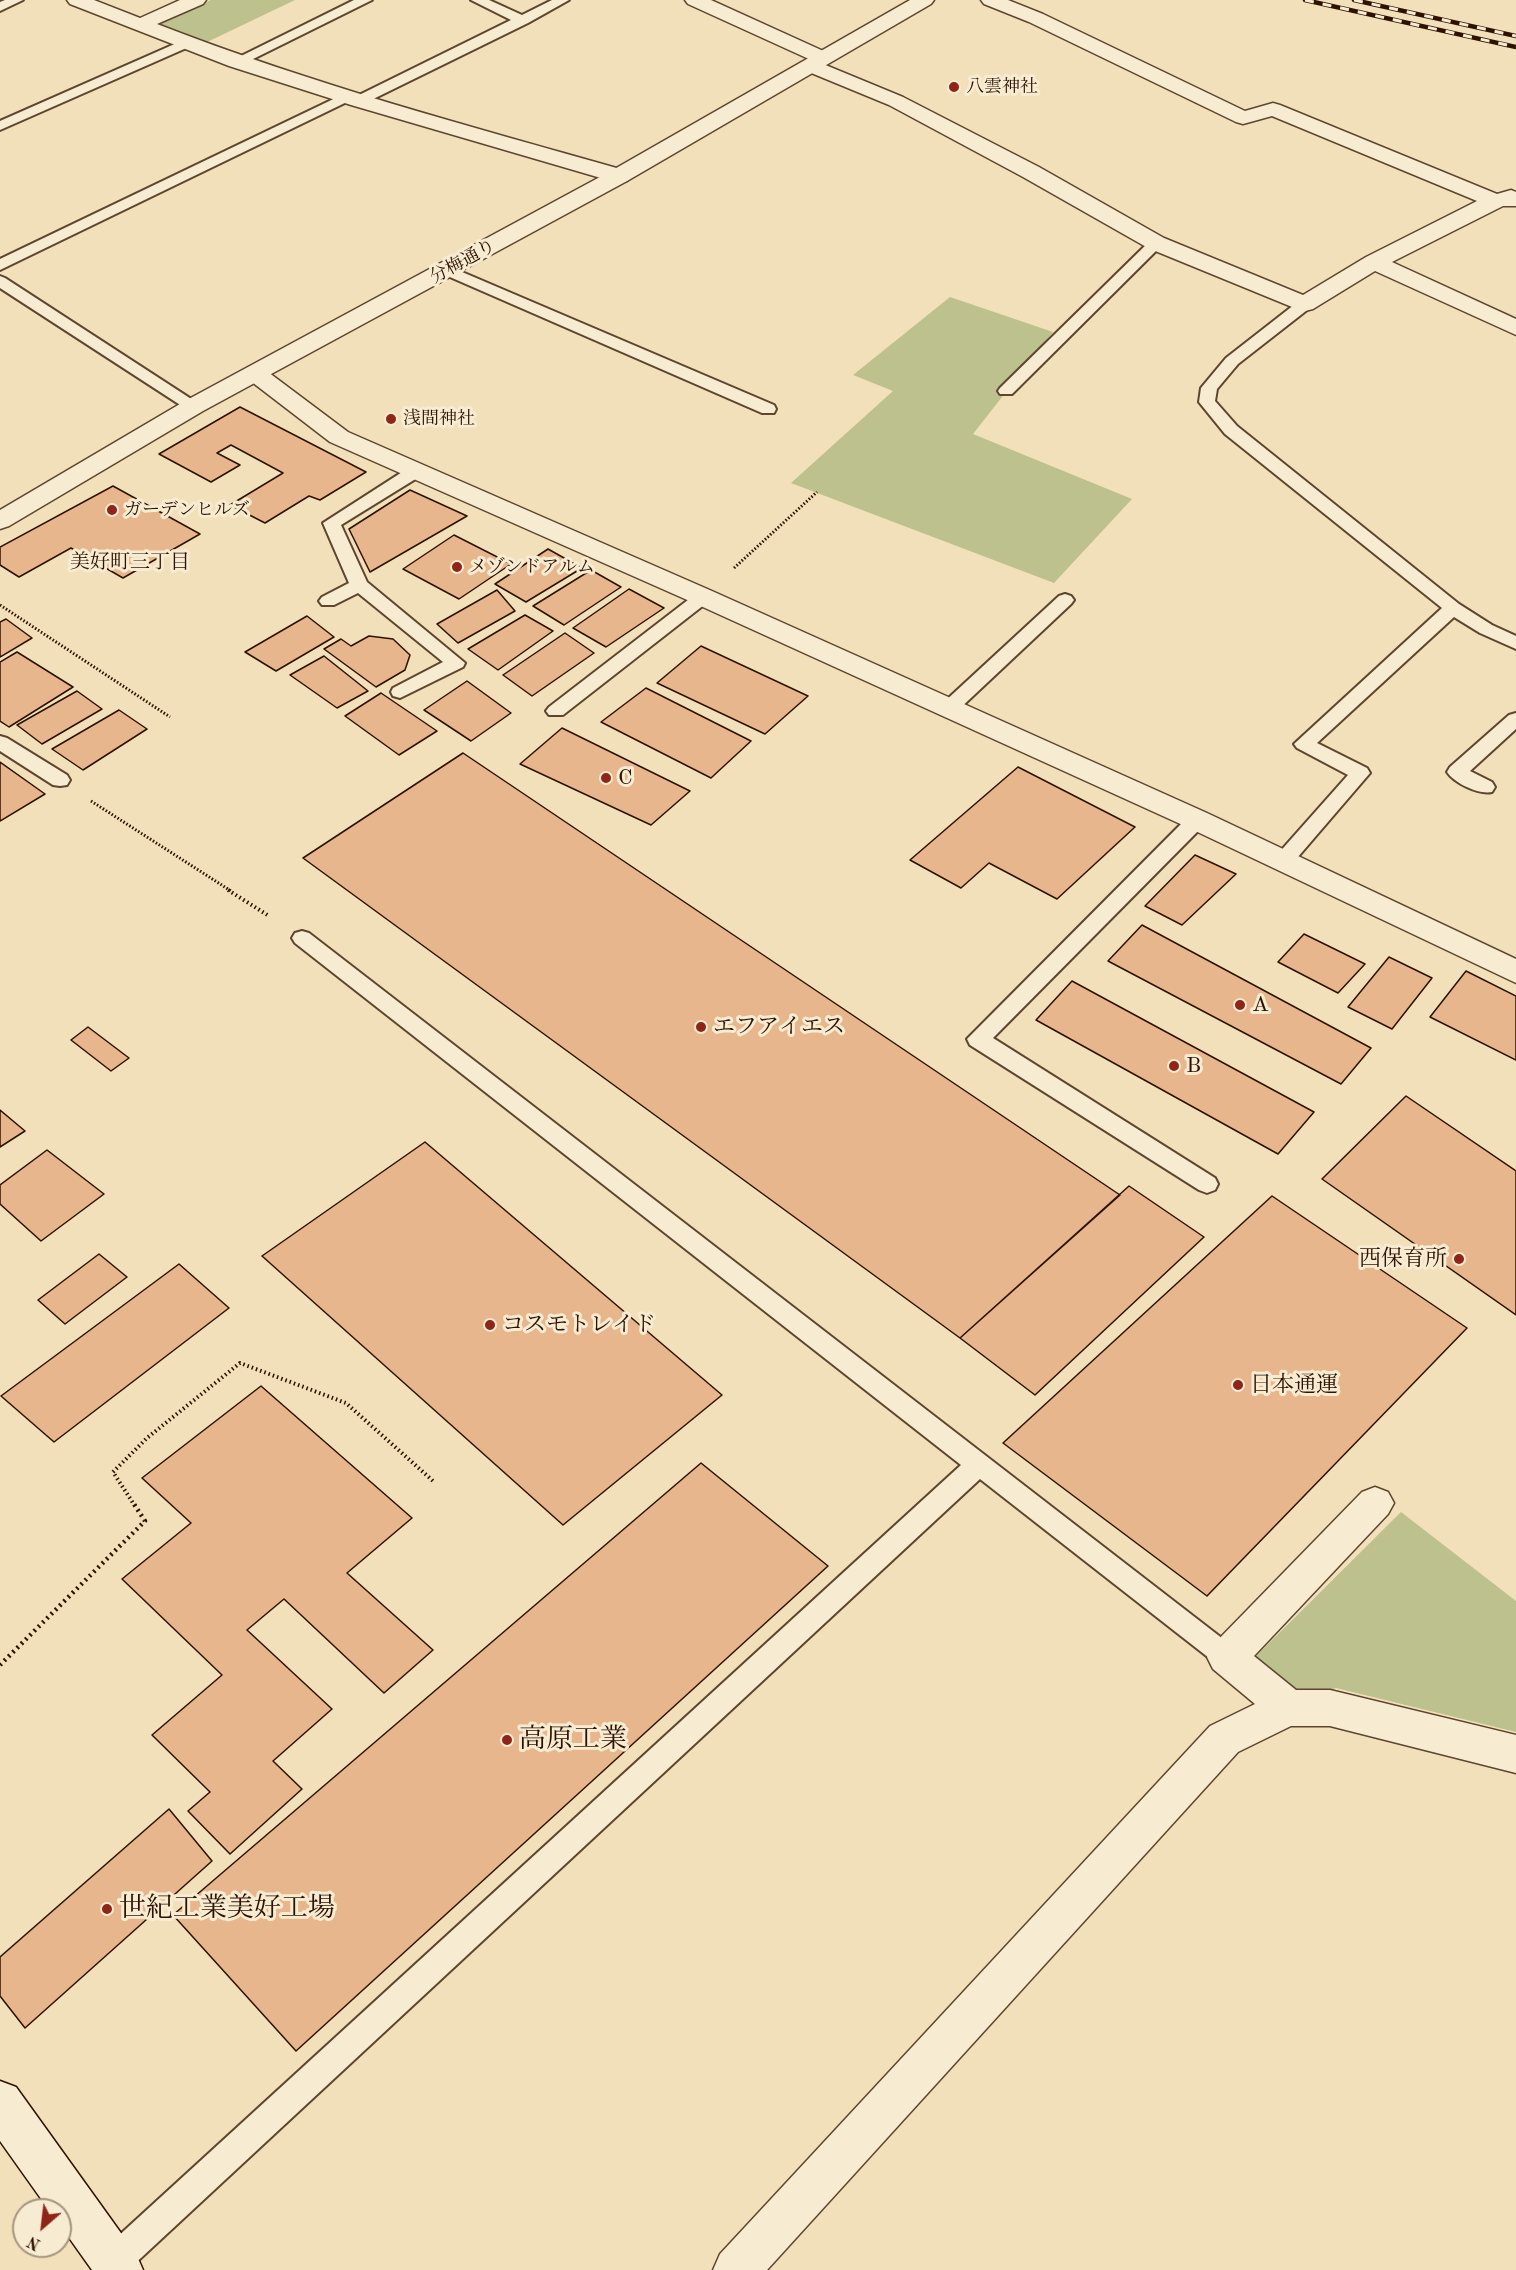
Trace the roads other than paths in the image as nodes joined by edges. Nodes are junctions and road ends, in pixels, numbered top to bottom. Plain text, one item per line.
1 (16, 0) edge
2 (77, 0) edge
3 (196, 0) edge
4 (365, 0) edge
5 (478, 0) edge
6 (562, 0) edge
7 (695, 0) edge
8 (924, 0) edge
9 (991, 0) edge
10 (0, 7) edge
11 (523, 20) junction
12 (142, 24) junction
13 (186, 43) junction
14 (236, 62) junction
15 (817, 62) junction
16 (352, 99) junction
17 (0, 126) edge
18 (619, 176) junction
19 (1509, 198) edge
20 (1156, 243) junction
21 (1374, 262) junction
22 (0, 265) edge
23 (448, 271) junction
24 (0, 281) edge
25 (1305, 304) junction
26 (1516, 328) edge
27 (256, 374) junction
28 (1006, 391) dead end
29 (194, 406) junction
30 (768, 409) dead end
31 (416, 471) junction
32 (0, 521) edge
33 (359, 585) junction
34 (703, 597) junction
35 (1065, 600) dead end
36 (328, 601) dead end
37 (1453, 608) junction
38 (1516, 643) edge
39 (400, 692) dead end
40 (949, 708) junction
41 (556, 711) dead end
42 (1516, 719) edge
43 (0, 742) edge
44 (60, 780) road end
45 (1485, 787) dead end
46 (1197, 820) junction
47 (1284, 860) junction
48 (302, 938) road end
49 (1516, 972) edge
50 (1207, 1184) dead end
51 (980, 1463) junction
52 (1375, 1503) dead end
53 (1227, 1657) junction
54 (1288, 1708) junction
55 (1516, 1754) edge
56 (0, 2103) edge
57 (117, 2266) edge
58 (736, 2270) edge

1 - 10 lane
2 - 12 street
3 - 12 street
4 - 14 lane
5 - 11 lane
6 - 11 lane
7 - 15 street
8 - 15 street, 分梅通り
9 - 19 street
11 - 16 lane
12 - 13 street
13 - 14 street
13 - 17 lane
14 - 16 street
15 - 18 street, 分梅通り
15 - 20 street
16 - 18 street
16 - 22 lane
18 - 23 street, 分梅通り
19 - 21 street
20 - 25 street
20 - 28 lane
21 - 25 street
21 - 26 street
23 - 27 street, 分梅通り
23 - 30 lane
24 - 29 lane
25 - 37 lane
27 - 29 street, 分梅通り
27 - 31 street
29 - 32 street, 分梅通り
31 - 33 lane
31 - 34 street
33 - 36 lane
33 - 39 lane
34 - 40 street
34 - 41 lane
35 - 40 lane
37 - 38 lane
37 - 47 lane
40 - 46 street
42 - 45 lane
43 - 44 lane
46 - 47 street
46 - 50 lane
47 - 49 street
48 - 51 lane
51 - 53 lane
51 - 57 lane
52 - 53 street
53 - 54 street
54 - 55 street
54 - 58 street
56 - 57 street

